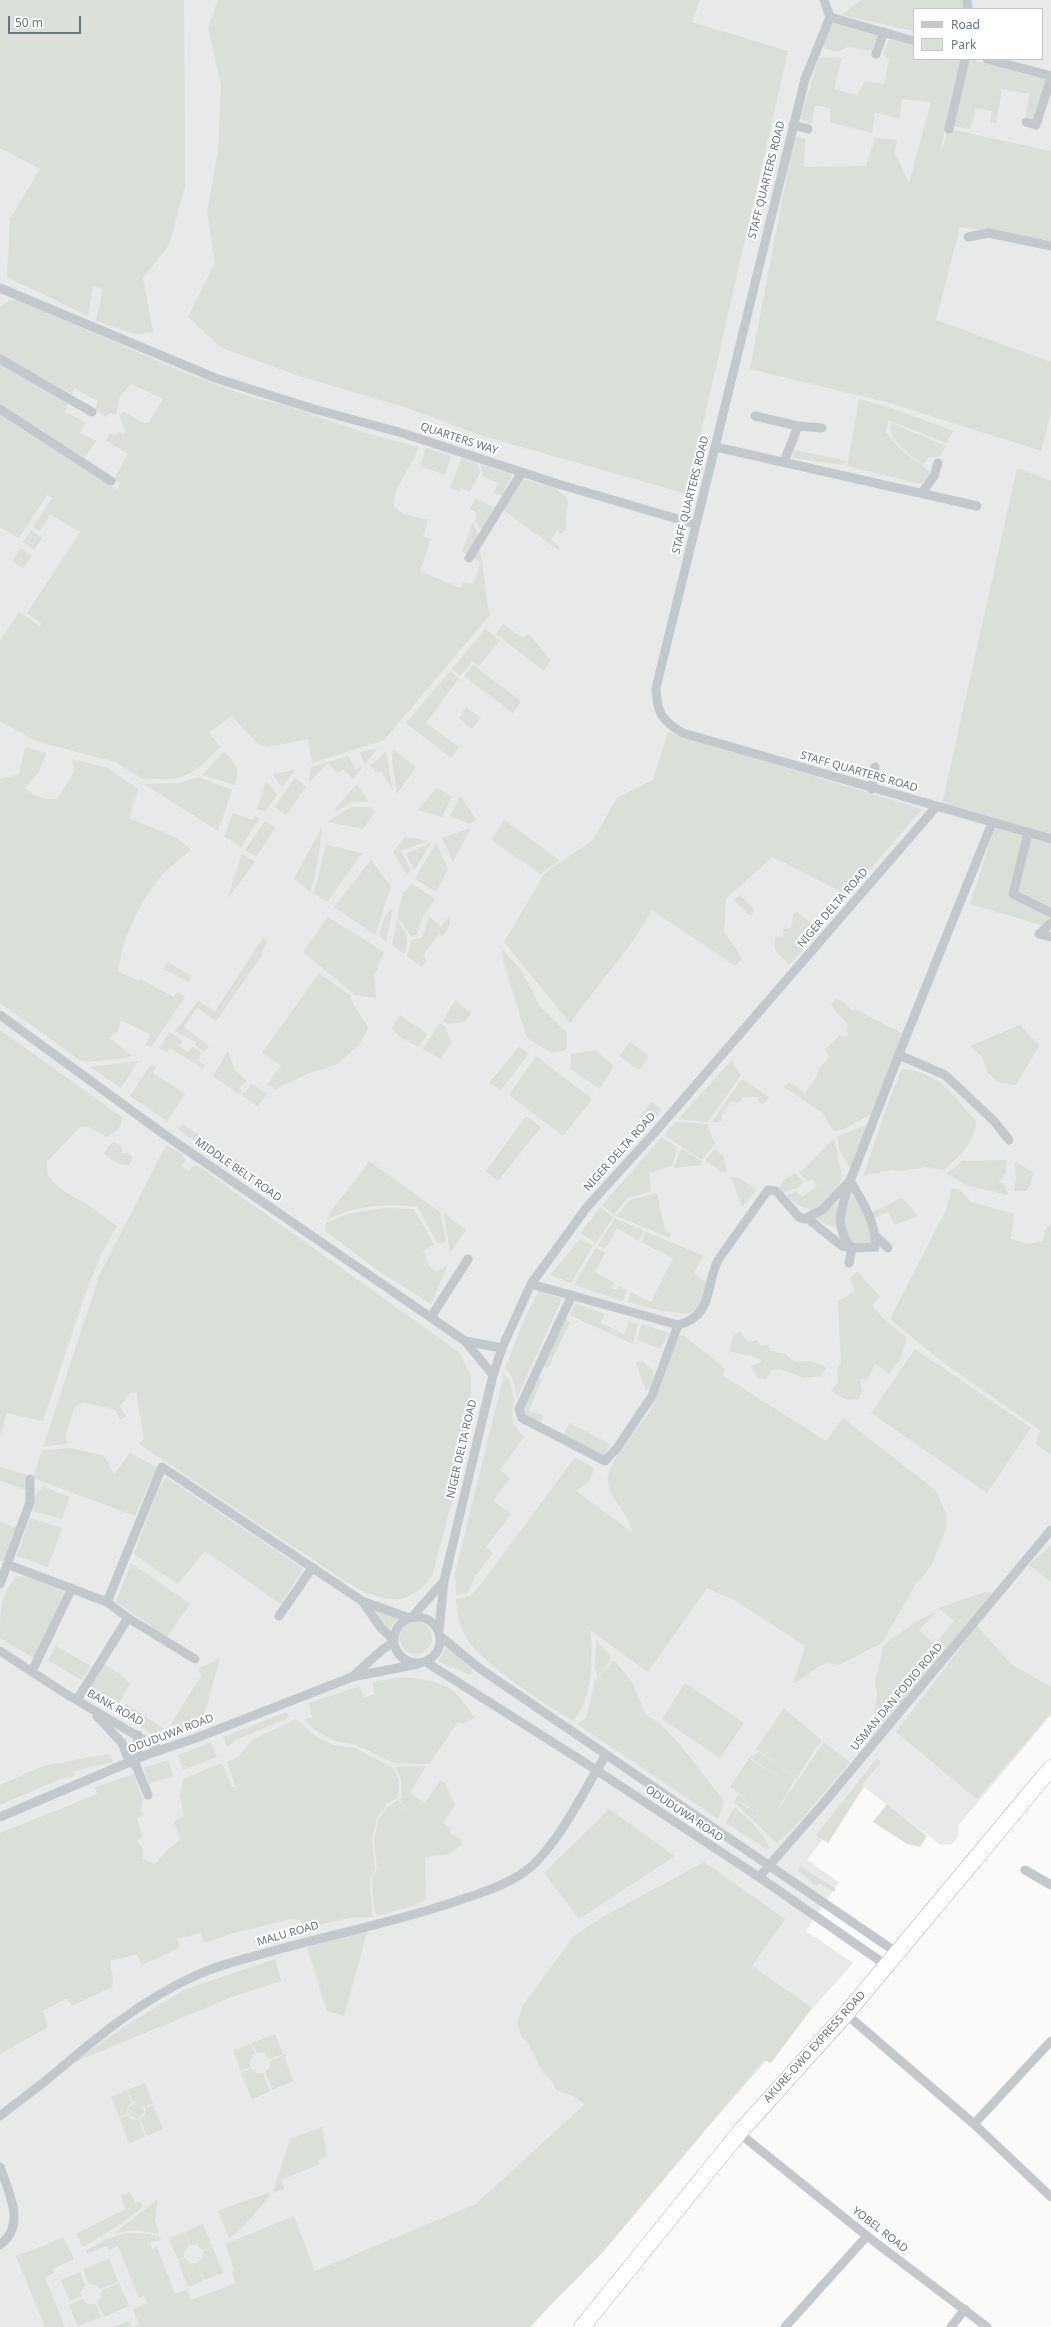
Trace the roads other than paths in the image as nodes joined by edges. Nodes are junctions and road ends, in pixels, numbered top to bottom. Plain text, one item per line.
1 (824, 0) edge
2 (830, 17) junction
3 (884, 32) junction
4 (913, 41) edge
5 (876, 54) dead end
6 (965, 60) edge
7 (991, 60) edge
8 (1051, 77) edge
9 (1026, 122) dead end
10 (793, 125) junction
11 (808, 129) dead end
12 (950, 129) dead end
13 (968, 237) dead end
14 (1051, 246) edge
15 (0, 288) edge
16 (0, 359) edge
17 (0, 409) edge
18 (92, 412) dead end
19 (755, 416) dead end
20 (798, 426) junction
21 (822, 428) dead end
22 (716, 446) junction
23 (784, 462) junction
24 (938, 463) dead end
25 (522, 472) junction
26 (111, 481) dead end
27 (922, 493) junction
28 (977, 506) dead end
29 (695, 524) junction
30 (469, 558) dead end
31 (876, 767) dead end
32 (872, 789) junction
33 (936, 808) junction
34 (992, 823) junction
35 (1028, 833) junction
36 (1051, 839) edge
37 (1051, 913) edge
38 (1051, 923) edge
39 (1051, 937) edge
40 (0, 1015) edge
41 (898, 1055) junction
42 (1009, 1140) dead end
43 (850, 1181) junction
44 (807, 1218) junction
45 (876, 1236) junction
46 (852, 1248) junction
47 (888, 1248) dead end
48 (468, 1259) dead end
49 (849, 1262) dead end
50 (531, 1284) junction
51 (572, 1295) junction
52 (431, 1317) junction
53 (678, 1326) junction
54 (465, 1341) junction
55 (502, 1348) junction
56 (493, 1375) junction
57 (30, 1479) dead end
58 (1051, 1530) edge
59 (9, 1564) junction
60 (312, 1568) junction
61 (444, 1581) junction
62 (0, 1584) edge
63 (72, 1588) junction
64 (362, 1601) junction
65 (107, 1602) junction
66 (279, 1616) dead end
67 (128, 1618) junction
68 (410, 1618) junction
69 (440, 1633) junction
70 (394, 1641) junction
71 (0, 1651) edge
72 (195, 1659) dead end
73 (422, 1663) junction
74 (32, 1671) junction
75 (352, 1677) junction
76 (77, 1700) junction
77 (138, 1735) junction
78 (161, 1750) junction
79 (606, 1755) junction
80 (133, 1761) junction
81 (1051, 1768) edge
82 (596, 1770) junction
83 (148, 1795) dead end
84 (0, 1816) edge
85 (769, 1866) junction
86 (1025, 1870) dead end
87 (759, 1877) junction
88 (1051, 1885) edge
89 (854, 1924) junction
90 (845, 1936) junction
91 (896, 1952) junction
92 (886, 1966) junction
93 (846, 2014) junction
94 (1051, 2041) edge
95 (0, 2116) edge
96 (974, 2124) junction
97 (739, 2132) junction
98 (0, 2166) edge
99 (1051, 2197) edge
100 (867, 2236) junction
101 (0, 2244) edge
102 (964, 2309) junction
103 (582, 2327) edge
104 (785, 2327) edge
105 (951, 2327) edge
106 (987, 2327) edge

1 - 2 street
2 - 3 street
2 - 10 street, STAFF QUARTERS ROAD
3 - 4 street
3 - 5 street
6 - 12 street
7 - 8 street
8 - 9 street
10 - 11 street
10 - 22 street, STAFF QUARTERS ROAD
13 - 14 street
15 - 25 street, QUARTERS WAY
16 - 18 street
17 - 26 street
19 - 20 street
20 - 21 street
20 - 23 street
22 - 23 street
22 - 29 street, STAFF QUARTERS ROAD
23 - 27 street
24 - 27 street
25 - 29 street, QUARTERS WAY
25 - 30 street
27 - 28 street
29 - 32 street, STAFF QUARTERS ROAD
31 - 32 street
32 - 33 street, STAFF QUARTERS ROAD
33 - 34 street, STAFF QUARTERS ROAD
33 - 50 street, NIGER DELTA ROAD
34 - 35 street, STAFF QUARTERS ROAD
34 - 41 street
35 - 36 street, STAFF QUARTERS ROAD
35 - 37 street
38 - 39 street
40 - 52 street, MIDDLE BELT ROAD
41 - 42 street
41 - 43 street
43 - 44 street
43 - 45 street
43 - 46 street
44 - 46 street
44 - 53 street
45 - 46 street
45 - 47 street
46 - 49 street
48 - 52 street
50 - 51 street
50 - 55 street, NIGER DELTA ROAD
51 - 53 street
51 - 53 street
52 - 54 street, MIDDLE BELT ROAD
54 - 55 street, MIDDLE BELT ROAD
54 - 56 street, MIDDLE BELT ROAD
55 - 56 street, NIGER DELTA ROAD
56 - 61 street, NIGER DELTA ROAD
57 - 59 street
58 - 85 street, USMAN DAN FODIO ROAD
59 - 62 street
59 - 63 street
60 - 64 street
60 - 65 street
60 - 66 street
61 - 68 street
61 - 69 street, NIGER DELTA ROAD
63 - 65 street
63 - 74 street
64 - 68 street
64 - 70 street
65 - 67 street
67 - 72 street
67 - 76 street
68 - 69 street
68 - 70 street
69 - 73 street
69 - 79 street
70 - 73 street
70 - 75 street
71 - 74 street, BANK ROAD
73 - 75 street
73 - 82 street, ODUDUWA ROAD
74 - 76 street, BANK ROAD
75 - 78 street, ODUDUWA ROAD
76 - 77 street, BANK ROAD
76 - 80 street, BANK ROAD
77 - 78 street, BANK ROAD
77 - 80 street
78 - 80 street, ODUDUWA ROAD
79 - 82 street, MALU ROAD
79 - 85 street
80 - 83 street, BANK ROAD
80 - 84 street, ODUDUWA ROAD
81 - 91 highway, AKURE-OWO EXPRESS ROAD
82 - 87 street, ODUDUWA ROAD
82 - 95 street, MALU ROAD
85 - 87 street, USMAN DAN FODIO ROAD
85 - 89 street
86 - 88 street
87 - 90 street, ODUDUWA ROAD
89 - 90 street
89 - 91 street
90 - 92 street, ODUDUWA ROAD
91 - 92 highway, AKURE-OWO EXPRESS ROAD
92 - 93 highway, AKURE-OWO EXPRESS ROAD
93 - 96 street
93 - 97 highway, AKURE-OWO EXPRESS ROAD
94 - 96 street
96 - 99 street
97 - 100 street, YOBEL ROAD
97 - 103 highway, AKURE-OWO EXPRESS ROAD
98 - 101 street
100 - 102 street, YOBEL ROAD
100 - 104 street
102 - 105 street
102 - 106 street, YOBEL ROAD

